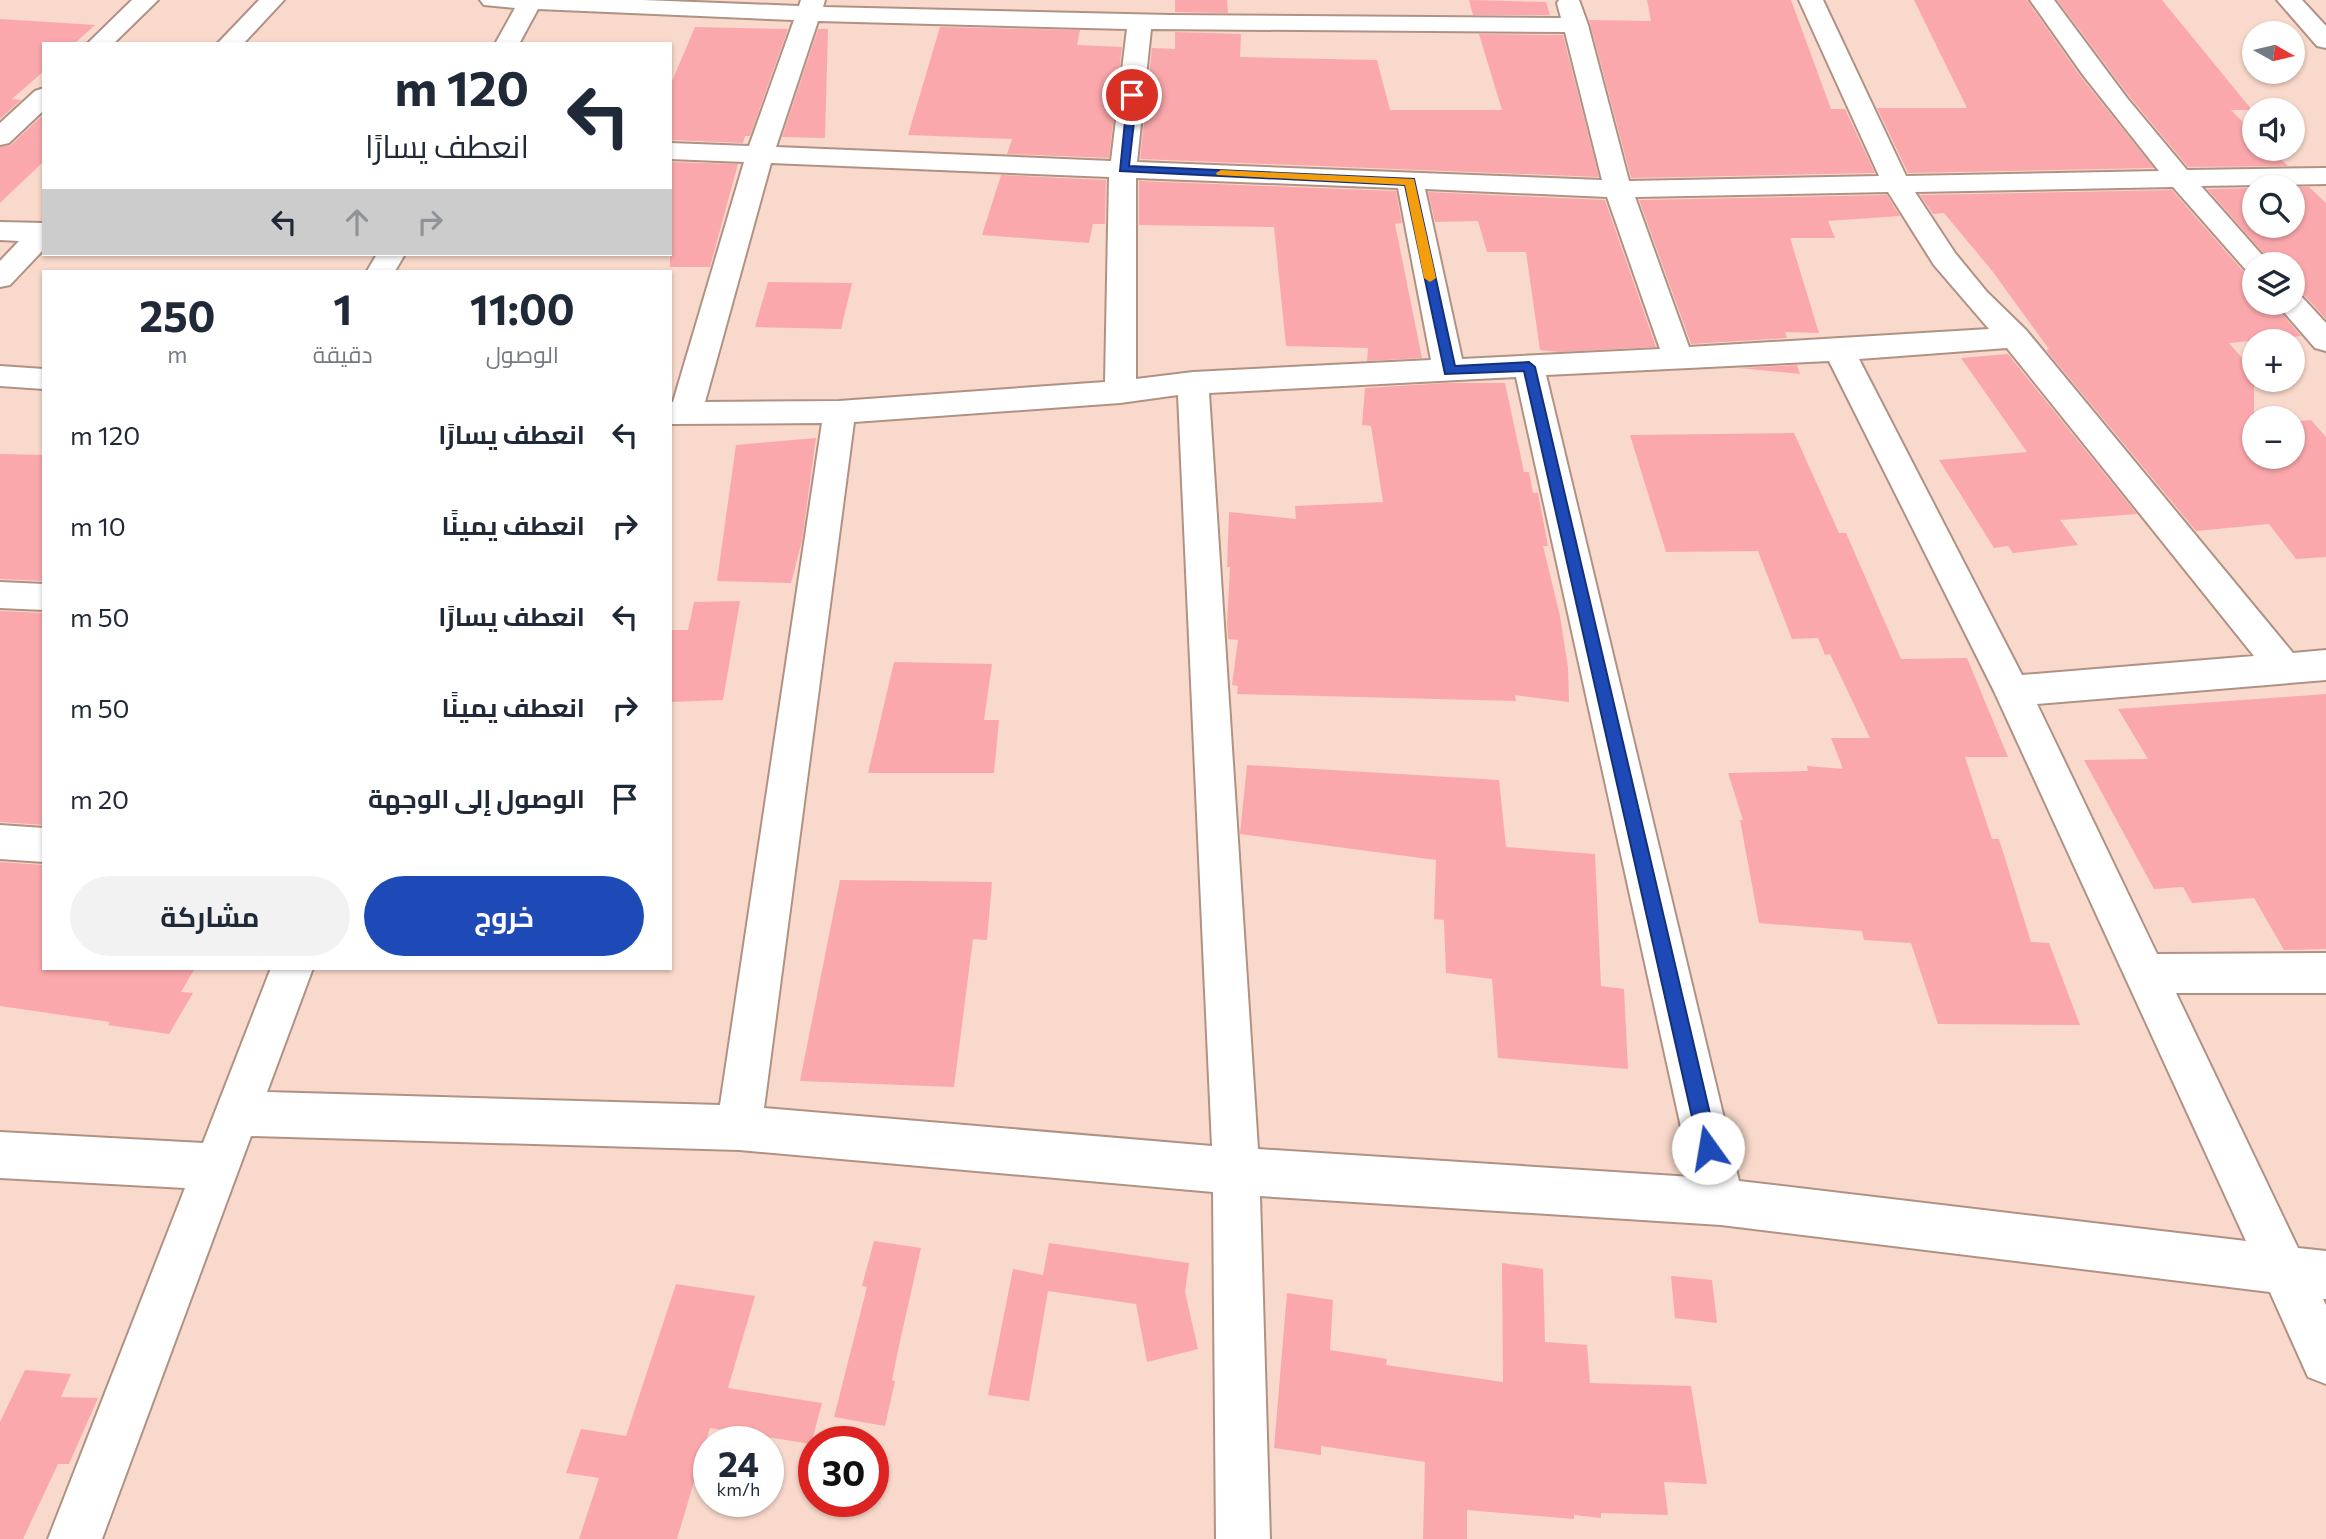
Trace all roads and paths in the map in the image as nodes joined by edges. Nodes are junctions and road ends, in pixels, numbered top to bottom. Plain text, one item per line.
1 (146, 0) edge
2 (272, 0) edge
3 (492, 0) edge
4 (1328, 0) edge
5 (1811, 0) edge
6 (2042, 0) edge
7 (2289, 0) edge
8 (530, 1) edge
9 (810, 6) edge
10 (1572, 13) edge
11 (1140, 21) junction
12 (1329, 25) junction
13 (2326, 41) edge
14 (101, 42) edge
15 (231, 42) edge
16 (508, 42) edge
17 (42, 98) edge
18 (0, 137) edge
19 (672, 151) edge
20 (760, 154) junction
21 (1124, 169) junction
22 (2326, 176) edge
23 (2176, 177) junction
24 (1410, 182) junction
25 (1896, 184) junction
26 (1618, 189) junction
27 (0, 230) edge
28 (42, 233) edge
29 (2245, 252) edge
30 (0, 278) edge
31 (2302, 315) edge
32 (2015, 337) junction
33 (2326, 341) edge
34 (1839, 350) junction
35 (1678, 358) junction
36 (1529, 367) junction
37 (1449, 371) junction
38 (42, 379) edge
39 (4, 383) edge
40 (1193, 383) junction
41 (1120, 392) junction
42 (839, 412) junction
43 (678, 413) edge
44 (0, 595) edge
45 (42, 597) edge
46 (2326, 665) edge
47 (2284, 668) junction
48 (2012, 691) junction
49 (0, 842) edge
50 (42, 845) edge
51 (291, 970) edge
52 (2326, 973) edge
53 (2143, 974) junction
54 (237, 1113) junction
55 (739, 1128) junction
56 (0, 1155) edge
57 (216, 1167) junction
58 (1236, 1171) junction
59 (1721, 1202) junction
60 (2306, 1272) edge
61 (2326, 1359) edge
62 (75, 1539) edge
63 (1244, 1539) edge

1 - 14 street
2 - 15 street
3 - 8 street
4 - 12 street
5 - 25 street
6 - 23 street
7 - 13 street
8 - 9 street
8 - 16 street
9 - 11 street
9 - 20 street
10 - 12 street
10 - 26 street
11 - 12 street
11 - 21 street
17 - 18 street
19 - 20 street
20 - 21 street
20 - 43 street
21 - 24 street
21 - 41 street
22 - 23 street
23 - 25 street
23 - 29 street
24 - 26 street
24 - 37 street
25 - 26 street
25 - 32 street
26 - 35 street
27 - 28 street
28 - 30 street
31 - 33 street
32 - 34 street
32 - 47 street
34 - 35 street
34 - 48 street
35 - 36 street
36 - 37 street
36 - 59 street
37 - 40 street
38 - 39 street
40 - 41 street
40 - 58 street
41 - 42 street
42 - 43 street
42 - 55 street
44 - 45 street
46 - 47 street
47 - 48 street
48 - 53 street
49 - 50 street
51 - 54 street
52 - 53 street
53 - 60 street
54 - 55 street
54 - 57 street
55 - 58 street
56 - 57 street
57 - 62 street
58 - 59 street
58 - 63 street
59 - 60 street
60 - 61 street

